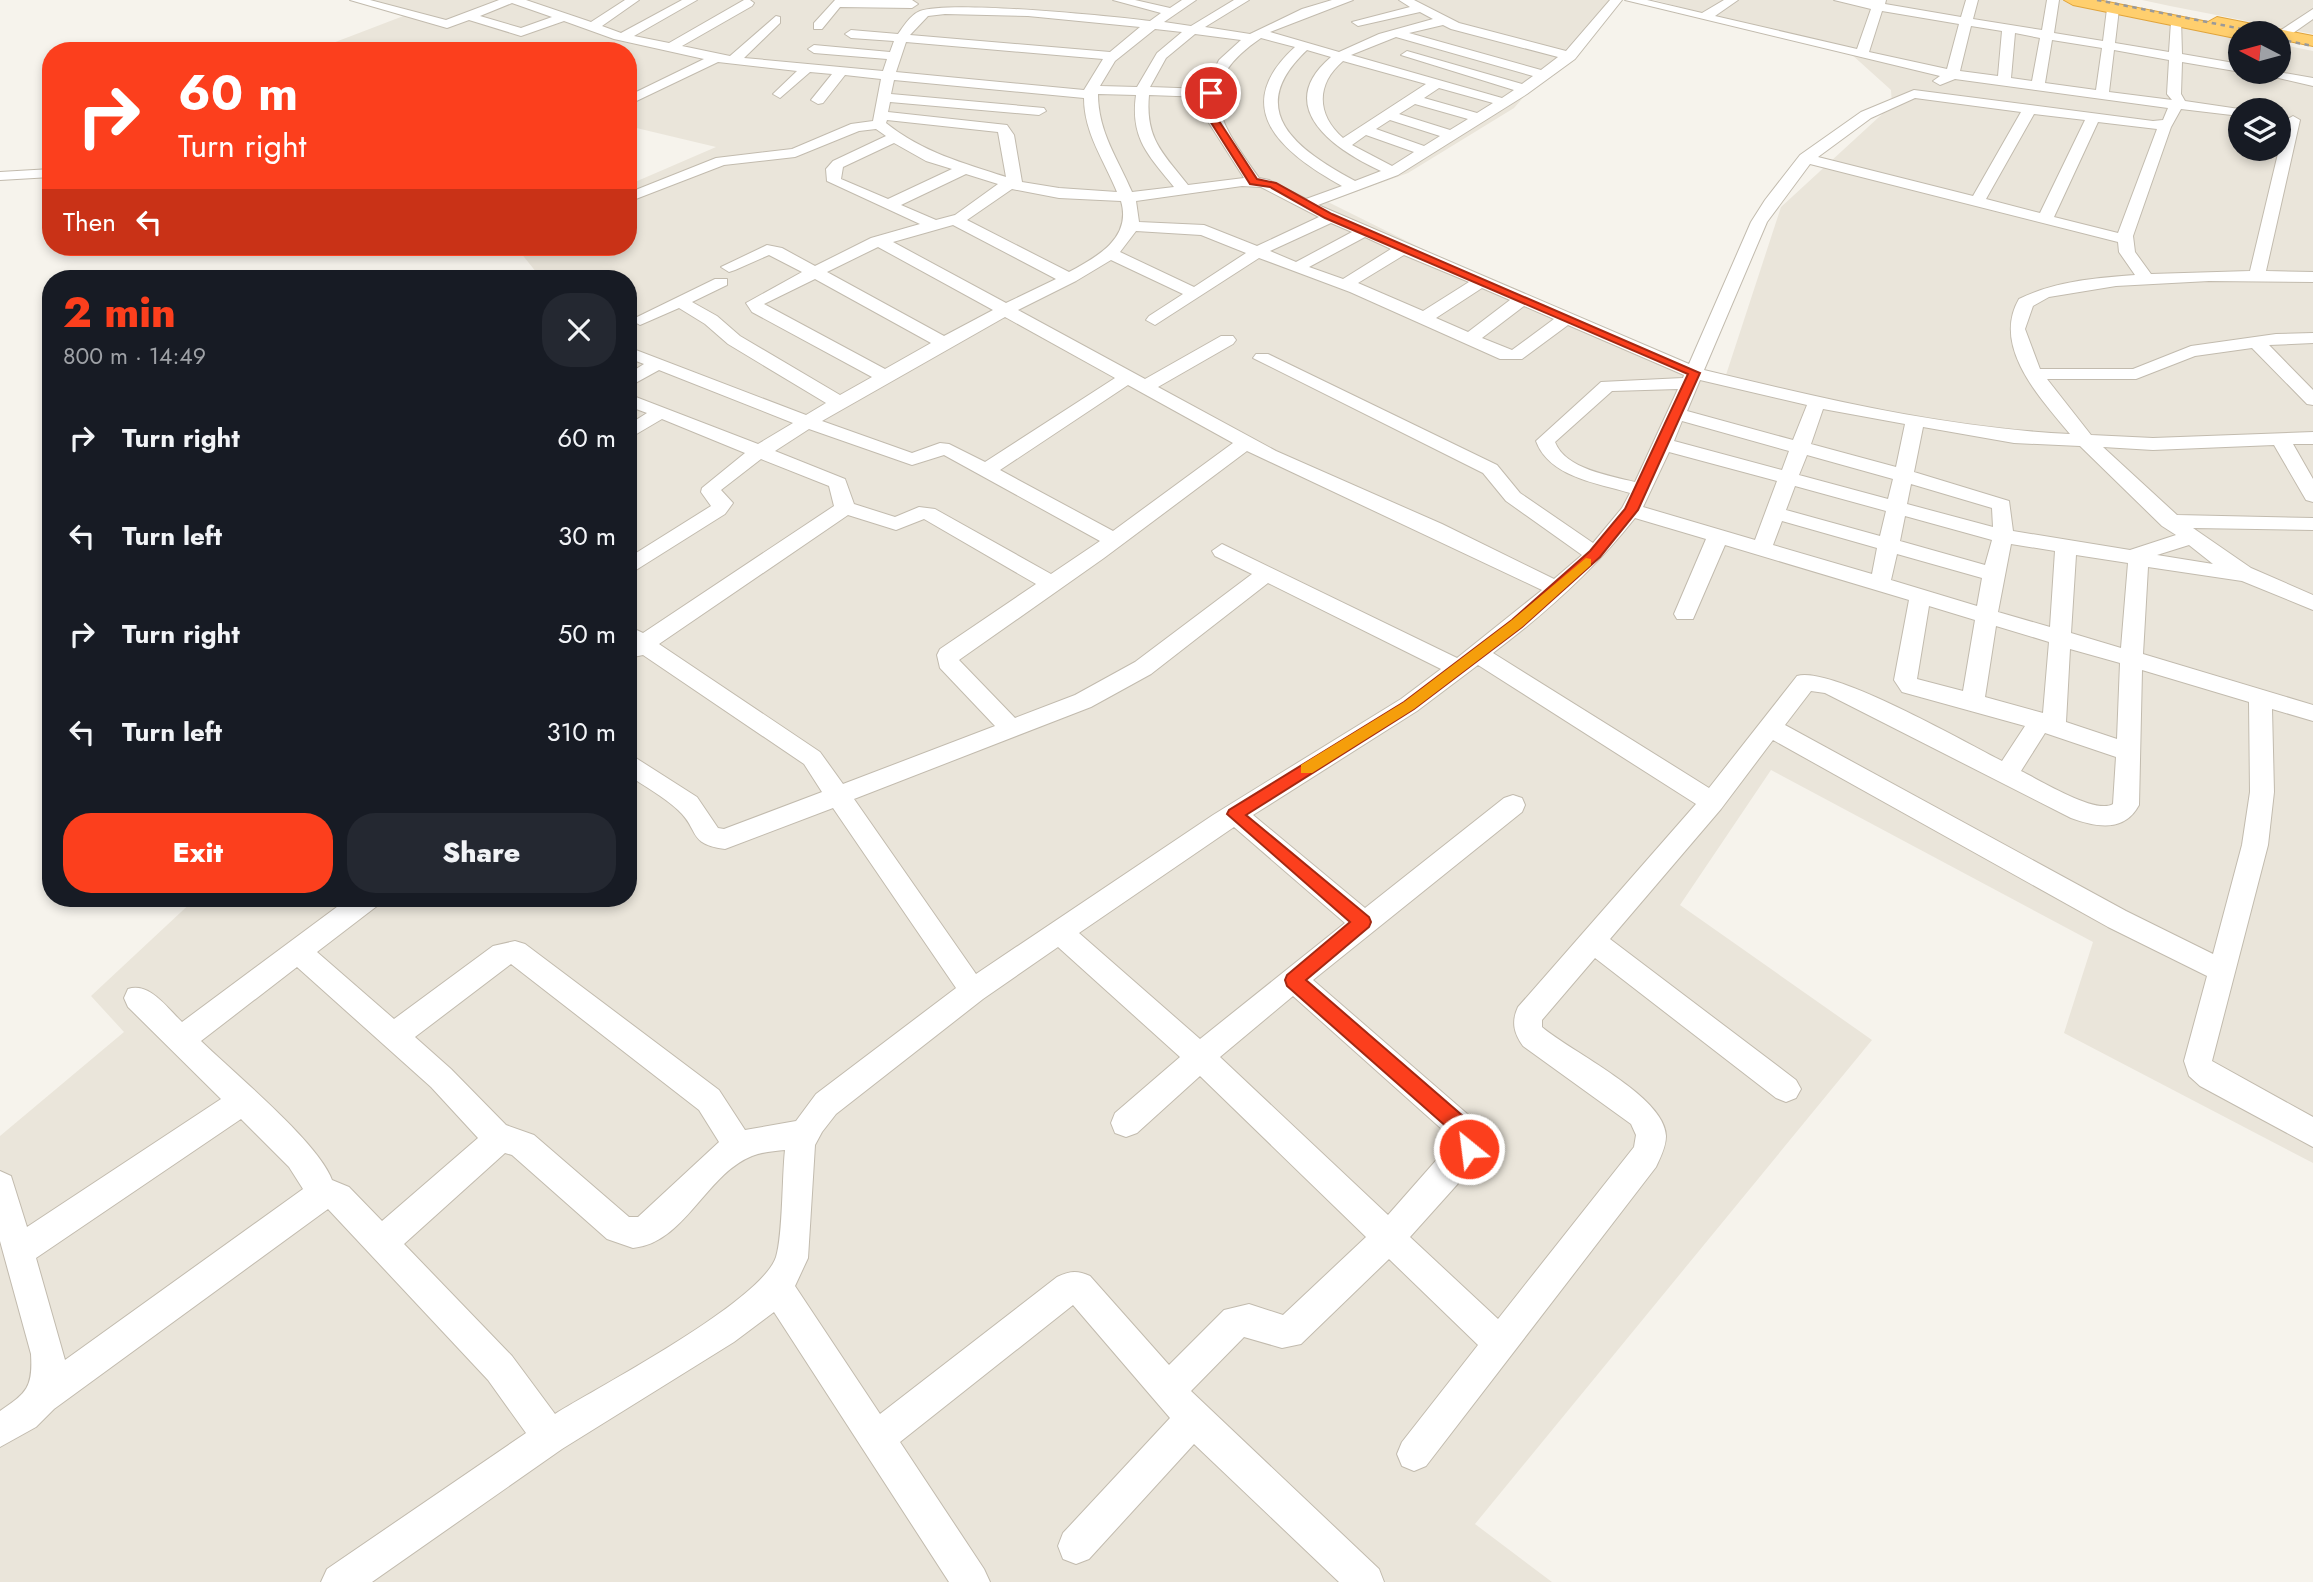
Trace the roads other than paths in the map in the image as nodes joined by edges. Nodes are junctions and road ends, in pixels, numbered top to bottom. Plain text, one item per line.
1 (356, 0) edge
2 (512, 0) edge
3 (633, 0) edge
4 (691, 0) edge
5 (892, 0) edge
6 (1022, 0) edge
7 (1065, 0) edge
8 (1119, 0) edge
9 (1189, 0) edge
10 (1243, 0) edge
11 (1308, 0) edge
12 (1347, 0) edge
13 (1405, 0) edge
14 (1616, 0) edge
15 (1631, 0) edge
16 (1732, 0) edge
17 (1840, 0) edge
18 (1972, 0) edge
19 (2053, 0) edge
20 (2073, 0) edge
21 (748, 3) dead end
22 (1879, 3) edge
23 (912, 4) junction
24 (955, 4) edge
25 (2112, 4) edge
26 (1325, 5) junction
27 (1099, 6) dead end
28 (1922, 6) edge
29 (937, 9) junction
30 (1419, 9) junction
31 (1007, 11) junction
32 (1172, 12) junction
33 (2313, 13) edge
34 (469, 16) junction
35 (565, 17) junction
36 (1704, 17) junction
37 (1082, 18) junction
38 (776, 20) dead end
39 (1967, 20) junction
40 (1443, 21) junction
41 (1358, 22) dead end
42 (2177, 22) junction
43 (1154, 24) junction
44 (594, 26) junction
45 (818, 26) dead end
46 (2228, 26) edge
47 (2009, 27) junction
48 (2291, 27) edge
49 (1197, 28) junction
50 (1031, 31) junction
51 (1395, 32) junction
52 (2228, 32) edge
53 (2046, 33) junction
54 (851, 34) dead end
55 (1255, 36) junction
56 (623, 37) junction
57 (904, 37) junction
58 (2291, 38) edge
59 (2291, 40) edge
60 (1426, 41) junction
61 (2313, 41) edge
62 (2108, 43) junction
63 (1305, 45) junction
64 (672, 47) junction
65 (2313, 47) edge
66 (814, 48) dead end
67 (1862, 54) junction
68 (1341, 55) junction
69 (1407, 55) junction
70 (2175, 55) junction
71 (895, 56) junction
72 (1115, 56) junction
73 (1570, 56) junction
74 (716, 58) junction
75 (733, 61) junction
76 (2228, 66) edge
77 (807, 68) junction
78 (1385, 68) junction
79 (841, 72) junction
80 (1544, 75) junction
81 (1952, 75) junction
82 (886, 77) junction
83 (2291, 78) edge
84 (2004, 82) junction
85 (2313, 82) edge
86 (1437, 83) junction
87 (2038, 87) junction
88 (1524, 89) junction
89 (1048, 91) junction
90 (1091, 92) junction
91 (1140, 92) junction
92 (1211, 93) junction
93 (780, 94) dead end
94 (1914, 94) junction
95 (2102, 95) junction
96 (637, 97) edge
97 (883, 97) junction
98 (1413, 99) junction
99 (818, 100) dead end
100 (1503, 102) junction
101 (2179, 104) junction
102 (2030, 108) junction
103 (2228, 110) edge
104 (1039, 111) junction
105 (1388, 115) junction
106 (2093, 117) junction
107 (1479, 118) junction
108 (880, 119) junction
109 (2291, 120) edge
110 (2313, 123) edge
111 (2165, 125) junction
112 (1002, 128) junction
113 (1364, 130) junction
114 (1453, 135) junction
115 (895, 137) junction
116 (1342, 145) junction
117 (1427, 152) junction
118 (1805, 158) junction
119 (2286, 161) edge
120 (962, 170) junction
121 (1393, 172) junction
122 (42, 174) edge
123 (0, 176) edge
124 (1254, 182) junction
125 (1012, 184) junction
126 (1355, 187) junction
127 (1185, 191) junction
128 (637, 194) edge
129 (1129, 197) junction
130 (1977, 202) junction
131 (1306, 204) junction
132 (888, 205) junction
133 (1332, 217) junction
134 (955, 219) junction
135 (2045, 219) junction
136 (935, 225) junction
137 (1131, 226) junction
138 (1365, 231) junction
139 (2124, 239) junction
140 (880, 241) junction
141 (1404, 247) junction
142 (1259, 251) junction
143 (1109, 253) junction
144 (1298, 267) junction
145 (816, 271) junction
146 (2257, 276) junction
147 (2313, 277) edge
148 (1067, 278) junction
149 (1482, 281) junction
150 (2148, 281) junction
151 (1346, 285) junction
152 (1195, 294) junction
153 (1524, 298) junction
154 (678, 301) junction
155 (1007, 309) junction
156 (1568, 317) junction
157 (1423, 318) junction
158 (640, 320) dead end
159 (1155, 320) dead end
160 (2313, 338) edge
161 (1227, 340) dead end
162 (1470, 340) junction
163 (2256, 342) junction
164 (943, 343) junction
165 (637, 355) edge
166 (1262, 358) dead end
167 (658, 363) junction
168 (2035, 374) junction
169 (882, 375) junction
170 (637, 376) edge
171 (1128, 377) junction
172 (1692, 378) junction
173 (1145, 387) junction
174 (2313, 400) edge
175 (838, 401) junction
176 (1817, 402) junction
177 (637, 403) edge
178 (661, 412) junction
179 (1676, 414) junction
180 (807, 422) junction
181 (1915, 422) junction
182 (637, 427) edge
183 (2313, 438) edge
184 (2280, 439) junction
185 (2084, 441) junction
186 (1246, 442) junction
187 (1663, 444) junction
188 (1800, 447) junction
189 (761, 453) junction
190 (986, 470) junction
191 (1903, 476) junction
192 (1788, 479) junction
193 (1640, 490) junction
194 (2313, 496) edge
195 (845, 508) junction
196 (1896, 509) junction
197 (1631, 510) junction
198 (1775, 513) junction
199 (2169, 521) junction
200 (2313, 524) edge
201 (1718, 536) junction
202 (2003, 536) junction
203 (2191, 538) junction
204 (1114, 540) junction
205 (2066, 546) junction
206 (1888, 547) junction
207 (1762, 548) junction
208 (1222, 551) dead end
209 (1595, 554) junction
210 (2138, 558) junction
211 (637, 562) edge
212 (1268, 573) junction
213 (1993, 575) junction
214 (2254, 578) junction
215 (1052, 584) junction
216 (1880, 584) junction
217 (1557, 589) junction
218 (1920, 596) junction
219 (2313, 603) edge
220 (1685, 614) dead end
221 (1986, 614) junction
222 (2058, 635) junction
223 (637, 641) edge
224 (637, 647) edge
225 (2131, 659) junction
226 (1468, 661) junction
227 (2260, 697) junction
228 (1973, 703) junction
229 (2313, 713) edge
230 (2047, 724) junction
231 (1770, 727) junction
232 (1013, 730) junction
233 (2128, 752) junction
234 (637, 772) edge
235 (2007, 774) junction
236 (838, 795) junction
237 (1712, 802) junction
238 (1513, 805) dead end
239 (1235, 814) junction
240 (353, 907) edge
241 (1363, 922) junction
242 (1060, 932) junction
243 (1593, 941) junction
244 (298, 952) junction
245 (2222, 971) junction
246 (1294, 980) junction
247 (973, 992) junction
248 (138, 998) dead end
249 (394, 1036) junction
250 (180, 1040) junction
251 (1199, 1056) junction
252 (1786, 1089) dead end
253 (242, 1101) junction
254 (1126, 1123) dead end
255 (2313, 1133) edge
256 (803, 1134) junction
257 (499, 1139) junction
258 (739, 1147) junction
259 (0, 1186) edge
260 (320, 1195) junction
261 (1389, 1237) junction
262 (381, 1243) junction
263 (19, 1251) junction
264 (776, 1286) junction
265 (1500, 1344) junction
266 (1168, 1390) junction
267 (46, 1395) junction
268 (1193, 1419) junction
269 (0, 1430) edge
270 (550, 1437) junction
271 (876, 1439) junction
272 (1414, 1454) dead end
273 (1076, 1546) dead end
274 (340, 1582) edge
275 (971, 1582) edge
276 (1366, 1582) edge

1 - 34 street
2 - 34 street
2 - 35 street
3 - 44 street
4 - 56 street
5 - 23 street
6 - 31 street
7 - 50 street
8 - 32 street
9 - 32 street
10 - 49 street
11 - 26 street
12 - 26 street
13 - 30 street
14 - 73 street
15 - 36 street
16 - 36 street
17 - 22 street
18 - 39 street
19 - 53 street
20 - 25 highway
21 - 64 street
22 - 28 street
22 - 67 street
23 - 29 street
23 - 45 street
24 - 29 street
24 - 31 street
25 - 42 highway
25 - 46 highway
25 - 62 street
26 - 55 street
27 - 37 street
28 - 39 street
29 - 57 street
30 - 40 street
30 - 41 street
31 - 50 street
32 - 43 street
33 - 48 street
34 - 35 street
35 - 44 street
36 - 67 street
37 - 43 street
37 - 50 street
38 - 75 street
39 - 47 street
39 - 81 street
40 - 51 street
40 - 73 street
42 - 52 highway
42 - 70 street
43 - 49 street
43 - 72 street
44 - 56 street
47 - 53 street
47 - 84 street
49 - 55 street
49 - 91 street
50 - 57 street
50 - 72 street
51 - 60 street
51 - 68 street
53 - 62 street
53 - 87 street
54 - 57 street
55 - 63 street
55 - 92 street
56 - 64 street
57 - 71 street
58 - 61 highway
59 - 65 highway
60 - 69 street
60 - 80 street
62 - 70 street
62 - 95 street
63 - 68 street
63 - 126 street
64 - 74 street
66 - 71 street
67 - 81 street
68 - 78 street
68 - 116 street
69 - 78 street
69 - 88 street
70 - 76 street
70 - 101 street
71 - 82 street
72 - 90 street
73 - 80 street
74 - 75 street
74 - 96 street
75 - 77 street
77 - 79 street
77 - 93 street
78 - 86 street
79 - 82 street
79 - 99 street
80 - 88 street
81 - 84 street
81 - 94 street
82 - 89 street
82 - 97 street
83 - 85 street
84 - 87 street
86 - 98 street
86 - 100 street
87 - 95 street
88 - 100 street
89 - 90 street
89 - 104 street
90 - 91 street
90 - 129 street
91 - 92 street
91 - 127 street
92 - 124 street
94 - 102 street
94 - 118 street
95 - 101 street
97 - 104 street
97 - 108 street
98 - 105 street
98 - 107 street
100 - 107 street
101 - 103 street
101 - 111 street
102 - 106 street
102 - 130 street
104 - 112 street
105 - 113 street
105 - 114 street
106 - 111 street
106 - 135 street
107 - 114 street
108 - 112 street
108 - 115 street
108 - 128 street
109 - 110 street
111 - 139 street
112 - 125 street
113 - 116 street
113 - 117 street
114 - 117 street
115 - 120 street
115 - 132 street
116 - 121 street
117 - 121 street
118 - 130 street
118 - 172 street
119 - 146 street
120 - 125 street
120 - 132 street
121 - 126 street
122 - 123 street
124 - 127 street
124 - 131 street
125 - 129 street
125 - 134 street
126 - 131 street
127 - 129 street
129 - 137 street
130 - 135 street
131 - 133 street
132 - 136 street
133 - 138 street
133 - 142 street
134 - 136 street
134 - 148 street
135 - 139 street
136 - 140 street
137 - 142 street
137 - 143 street
138 - 141 street
138 - 144 street
139 - 150 street
140 - 145 street
140 - 155 street
141 - 149 street
141 - 151 street
142 - 144 street
142 - 152 street
143 - 148 street
143 - 152 street
144 - 151 street
145 - 154 street
145 - 164 street
145 - 169 street
146 - 147 street
146 - 150 street
148 - 155 street
149 - 153 street
149 - 157 street
150 - 168 street
151 - 157 street
152 - 159 street
153 - 156 street
153 - 162 street
154 - 158 street
154 - 175 street
155 - 164 street
155 - 171 street
156 - 162 street
156 - 172 street
157 - 162 street
160 - 163 street
161 - 173 street
163 - 168 street
163 - 174 street
164 - 169 street
165 - 167 street
166 - 209 street
167 - 170 street
167 - 180 street
168 - 185 street
169 - 175 street
171 - 173 street
171 - 190 street
172 - 176 street
172 - 179 street
172 - 193 street
173 - 186 street
175 - 180 street
176 - 181 street
176 - 188 street
177 - 178 street
178 - 182 street
178 - 189 street
179 - 187 street
179 - 188 street
180 - 189 street
180 - 190 street
181 - 185 street
181 - 191 street
183 - 184 street
184 - 185 street
184 - 194 street
185 - 199 street
186 - 204 street
186 - 217 street
187 - 192 street
187 - 193 street
188 - 191 street
188 - 192 street
189 - 195 street
189 - 211 street
190 - 204 street
191 - 196 street
191 - 202 street
192 - 196 street
192 - 198 street
193 - 197 street
195 - 215 street
195 - 223 street
196 - 202 street
196 - 206 street
197 - 201 street
197 - 209 street
198 - 206 street
198 - 207 street
199 - 200 street
199 - 203 street
201 - 207 street
201 - 220 street
202 - 205 street
202 - 213 street
203 - 210 street
203 - 214 street
204 - 215 street
205 - 210 street
205 - 222 street
206 - 213 street
206 - 216 street
207 - 216 street
208 - 212 street
209 - 217 street
210 - 214 street
210 - 225 street
212 - 226 street
212 - 232 street
213 - 221 street
214 - 219 street
215 - 232 street
216 - 218 street
217 - 226 street
218 - 221 street
218 - 228 street
221 - 222 street
221 - 228 street
222 - 225 street
222 - 230 street
224 - 236 street
225 - 227 street
225 - 233 street
226 - 237 street
226 - 239 street
227 - 229 street
227 - 245 street
228 - 230 street
230 - 233 street
230 - 235 street
231 - 235 street
231 - 237 street
231 - 245 street
232 - 236 street
233 - 235 street
234 - 236 street
236 - 247 street
237 - 243 street
238 - 241 street
239 - 241 street
239 - 242 street
240 - 244 street
241 - 246 street
242 - 247 street
242 - 251 street
243 - 252 street
243 - 265 street
244 - 249 street
244 - 250 street
245 - 255 street
246 - 251 street
246 - 261 street
247 - 256 street
248 - 250 street
249 - 257 street
249 - 258 street
250 - 253 street
251 - 254 street
251 - 261 street
253 - 260 street
253 - 263 street
256 - 258 street
256 - 264 street
257 - 258 street
257 - 262 street
259 - 263 street
260 - 262 street
260 - 267 street
261 - 265 street
261 - 266 street
262 - 270 street
263 - 267 street
264 - 270 street
264 - 271 street
265 - 272 street
266 - 268 street
266 - 271 street
267 - 269 street
268 - 273 street
268 - 276 street
270 - 274 street
271 - 275 street

